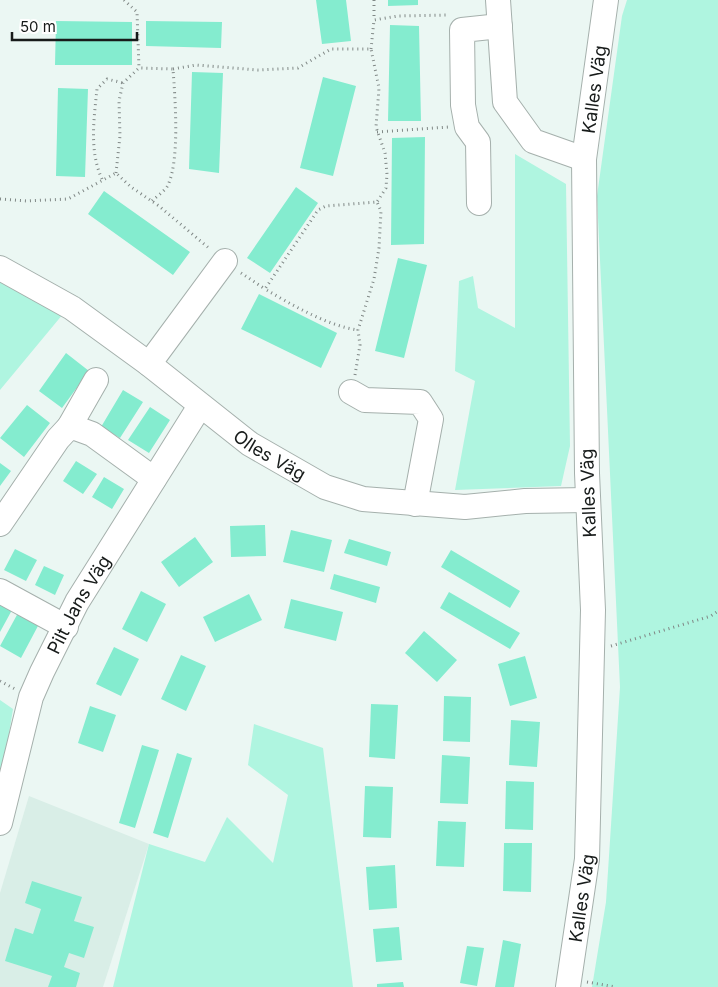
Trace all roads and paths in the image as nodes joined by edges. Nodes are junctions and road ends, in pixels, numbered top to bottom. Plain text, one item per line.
1 (124, 0) edge
2 (374, 0) edge
3 (498, 0) edge
4 (606, 0) edge
5 (374, 20) junction
6 (500, 26) junction
7 (462, 30) junction
8 (371, 49) junction
9 (139, 68) junction
10 (173, 69) junction
11 (123, 83) junction
12 (467, 127) junction
13 (377, 132) junction
14 (584, 159) junction
15 (116, 172) junction
16 (102, 179) junction
17 (0, 199) edge
18 (152, 201) junction
19 (377, 202) junction
20 (480, 203) dead end
21 (225, 261) junction
22 (0, 268) edge
23 (266, 289) junction
24 (358, 330) junction
25 (149, 364) junction
26 (96, 380) dead end
27 (351, 392) joint
28 (200, 406) junction
29 (68, 428) junction
30 (154, 479) junction
31 (587, 500) junction
32 (414, 504) junction
33 (0, 524) edge
34 (0, 591) edge
35 (718, 611) edge
36 (66, 627) junction
37 (592, 653) junction
38 (0, 822) edge
39 (568, 983) edge
40 (616, 987) edge

1 - 9 path
2 - 5 path
3 - 6 street
4 - 14 street, Kalles Väg
5 - 7 path
5 - 8 path
6 - 7 street
6 - 14 street
7 - 12 street
8 - 10 path
8 - 13 path
9 - 10 path
9 - 11 path
10 - 18 path
11 - 15 path
11 - 16 path
12 - 13 path
12 - 20 street
13 - 19 path
14 - 31 street, Kalles Väg
15 - 16 path
15 - 18 path
16 - 17 path
18 - 21 path
19 - 23 path
19 - 24 path
21 - 23 path
21 - 25 street
22 - 25 street, Olles Väg
23 - 24 path
24 - 27 path
25 - 28 street, Olles Väg
26 - 29 street
27 - 32 street
28 - 30 street, Pilt Jans Väg
28 - 32 street, Olles Väg
29 - 30 street
29 - 33 street
30 - 36 street, Pilt Jans Väg
31 - 32 street, Olles Väg
31 - 37 street, Kalles Väg
34 - 36 street
35 - 37 path
36 - 38 street, Pilt Jans Väg
37 - 39 street, Kalles Väg
39 - 40 path

